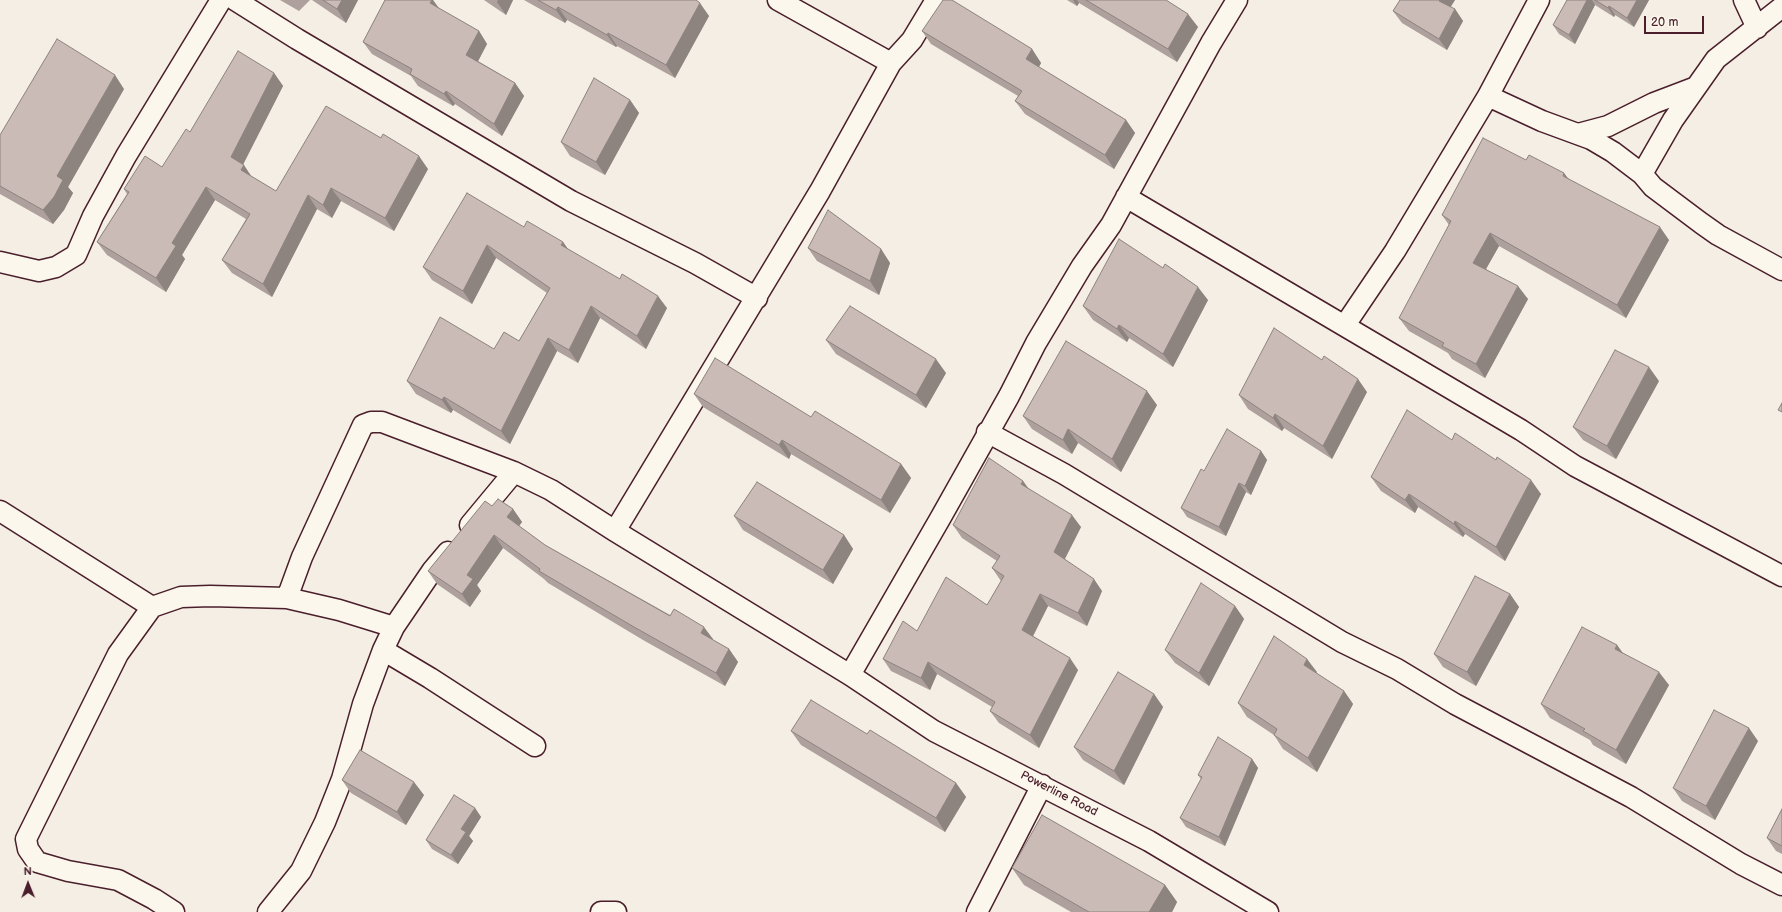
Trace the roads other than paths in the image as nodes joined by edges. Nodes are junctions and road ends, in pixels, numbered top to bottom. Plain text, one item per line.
1 (221, 0) edge
2 (235, 0) edge
3 (778, 0) edge
4 (936, 0) edge
5 (1237, 0) edge
6 (1539, 0) edge
7 (1744, 0) edge
8 (1782, 7) edge
9 (1757, 28) junction
10 (891, 63) junction
11 (1696, 87) junction
12 (1488, 96) junction
13 (1578, 134) junction
14 (1642, 174) junction
15 (1126, 197) junction
16 (0, 262) edge
17 (1782, 270) edge
18 (757, 298) junction
19 (1345, 325) junction
20 (988, 432) junction
21 (514, 472) junction
22 (0, 511) edge
23 (615, 531) junction
24 (1782, 576) edge
25 (287, 598) junction
26 (152, 607) junction
27 (394, 627) junction
28 (383, 650) junction
29 (850, 675) junction
30 (535, 746) dead end
31 (1042, 785) junction
32 (1782, 885) edge
33 (1266, 911) edge
34 (174, 912) edge
35 (268, 912) edge
36 (601, 912) edge
37 (616, 912) edge
38 (977, 912) edge

1 - 16 street
2 - 18 street
3 - 10 street
4 - 10 street
5 - 15 street
6 - 12 street
7 - 9 street
8 - 9 street
9 - 11 street
10 - 18 street
11 - 13 street
11 - 14 street
12 - 13 street
12 - 19 street
13 - 14 street
14 - 17 street
15 - 19 street
15 - 20 street
18 - 23 street
19 - 24 street
20 - 29 street
20 - 32 street
21 - 23 street, Powerline Road
21 - 25 street, Powerline Road
21 - 27 street
22 - 26 street
23 - 29 street, Powerline Road
25 - 26 street
25 - 27 street
26 - 34 street
27 - 28 street
28 - 30 street
28 - 35 street
29 - 31 street, Powerline Road
31 - 33 street, Powerline Road
31 - 38 street
36 - 37 street

